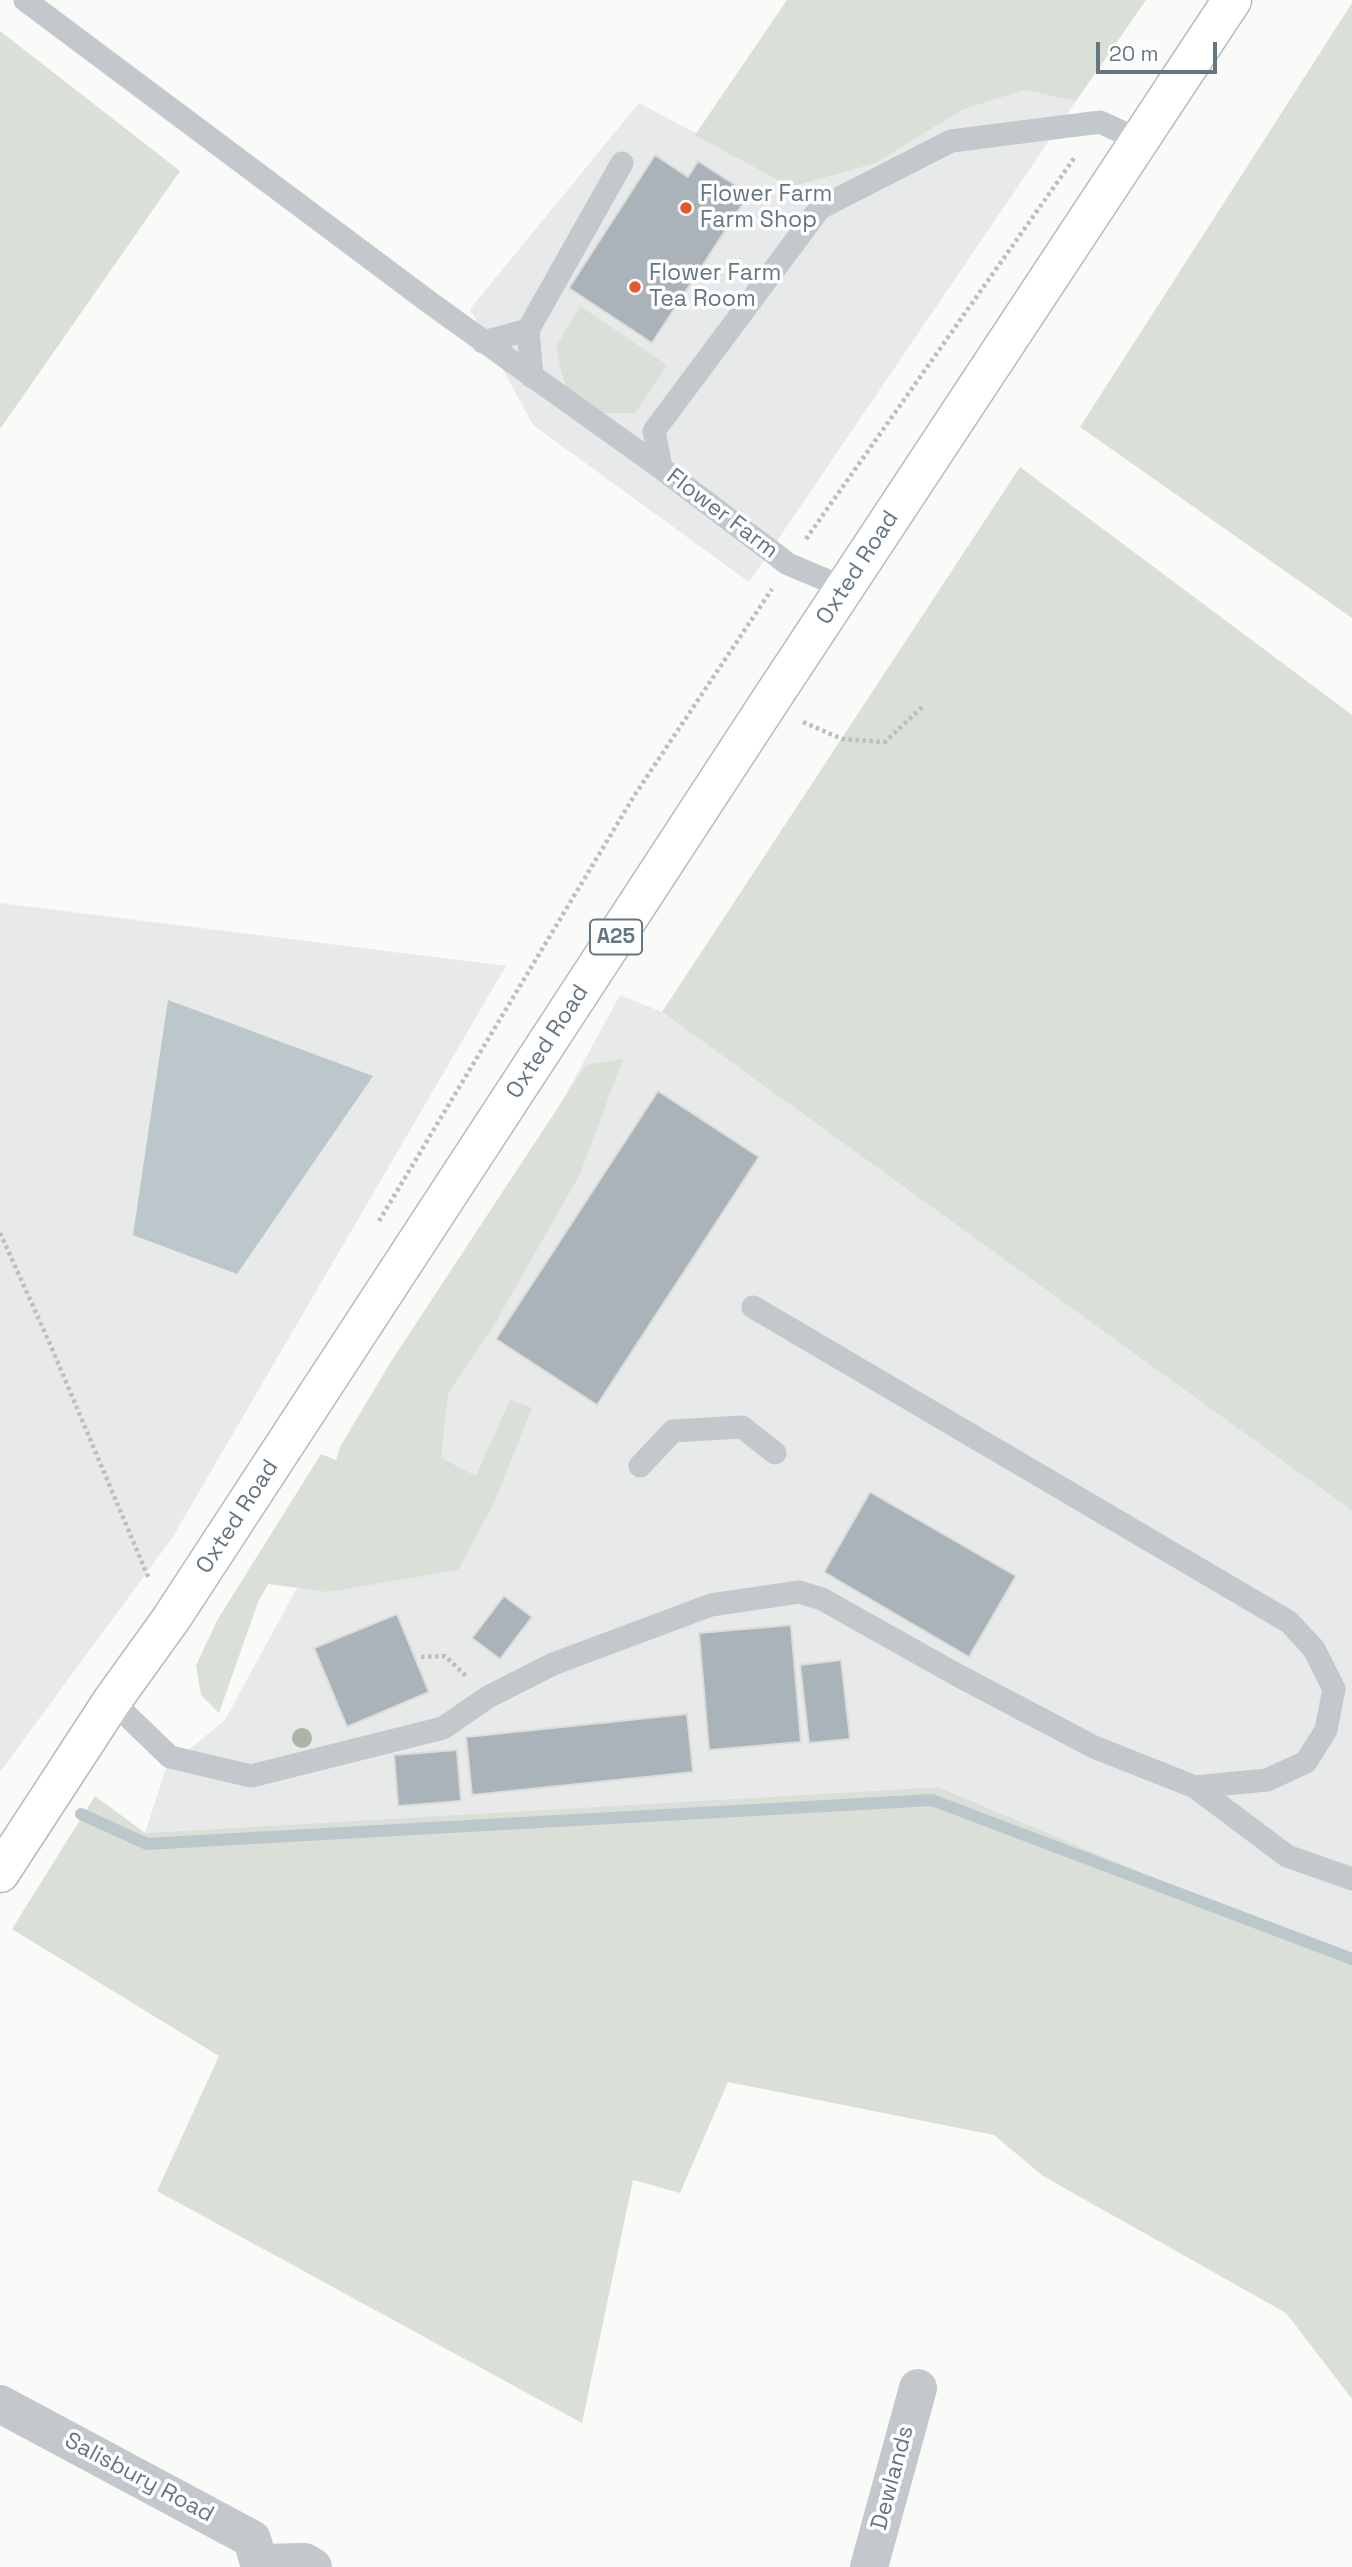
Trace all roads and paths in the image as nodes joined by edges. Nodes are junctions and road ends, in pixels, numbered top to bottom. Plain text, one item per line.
1 (25, 0) edge
2 (1232, 0) edge
3 (1100, 122) junction
4 (1139, 140) junction
5 (622, 163) dead end
6 (528, 330) junction
7 (483, 342) junction
8 (532, 377) junction
9 (654, 431) junction
10 (620, 439) junction
11 (661, 468) junction
12 (788, 564) junction
13 (845, 588) junction
14 (923, 706) dead end
15 (766, 707) junction
16 (378, 1223) dead end
17 (0, 1233) edge
18 (753, 1307) dead end
19 (775, 1453) dead end
20 (640, 1466) dead end
21 (171, 1619) junction
22 (112, 1701) junction
23 (1195, 1787) junction
24 (0, 1873) edge
25 (1352, 1880) edge
26 (918, 2388) dead end
27 (0, 2404) edge
28 (260, 2565) edge
29 (313, 2567) edge
30 (869, 2567) edge

1 - 7 lane
2 - 4 main road, Oxted Road / A25
3 - 4 lane
3 - 9 lane
3 - 12 path
4 - 13 main road, Oxted Road / A25
5 - 6 lane
6 - 7 lane
6 - 8 lane
7 - 8 lane
8 - 10 lane
9 - 10 lane
9 - 11 lane, Flower Farm
10 - 11 lane
11 - 12 lane, Flower Farm
12 - 13 lane, Flower Farm
12 - 16 path
13 - 15 main road, Oxted Road / A25
14 - 15 path
15 - 21 main road, Oxted Road / A25
17 - 21 path
18 - 23 lane
19 - 20 lane
21 - 22 main road, Oxted Road / A25
22 - 23 lane
22 - 24 main road, Oxted Road / A25
23 - 25 lane
26 - 30 street, Dewlands
27 - 28 street, Salisbury Road
28 - 29 street

